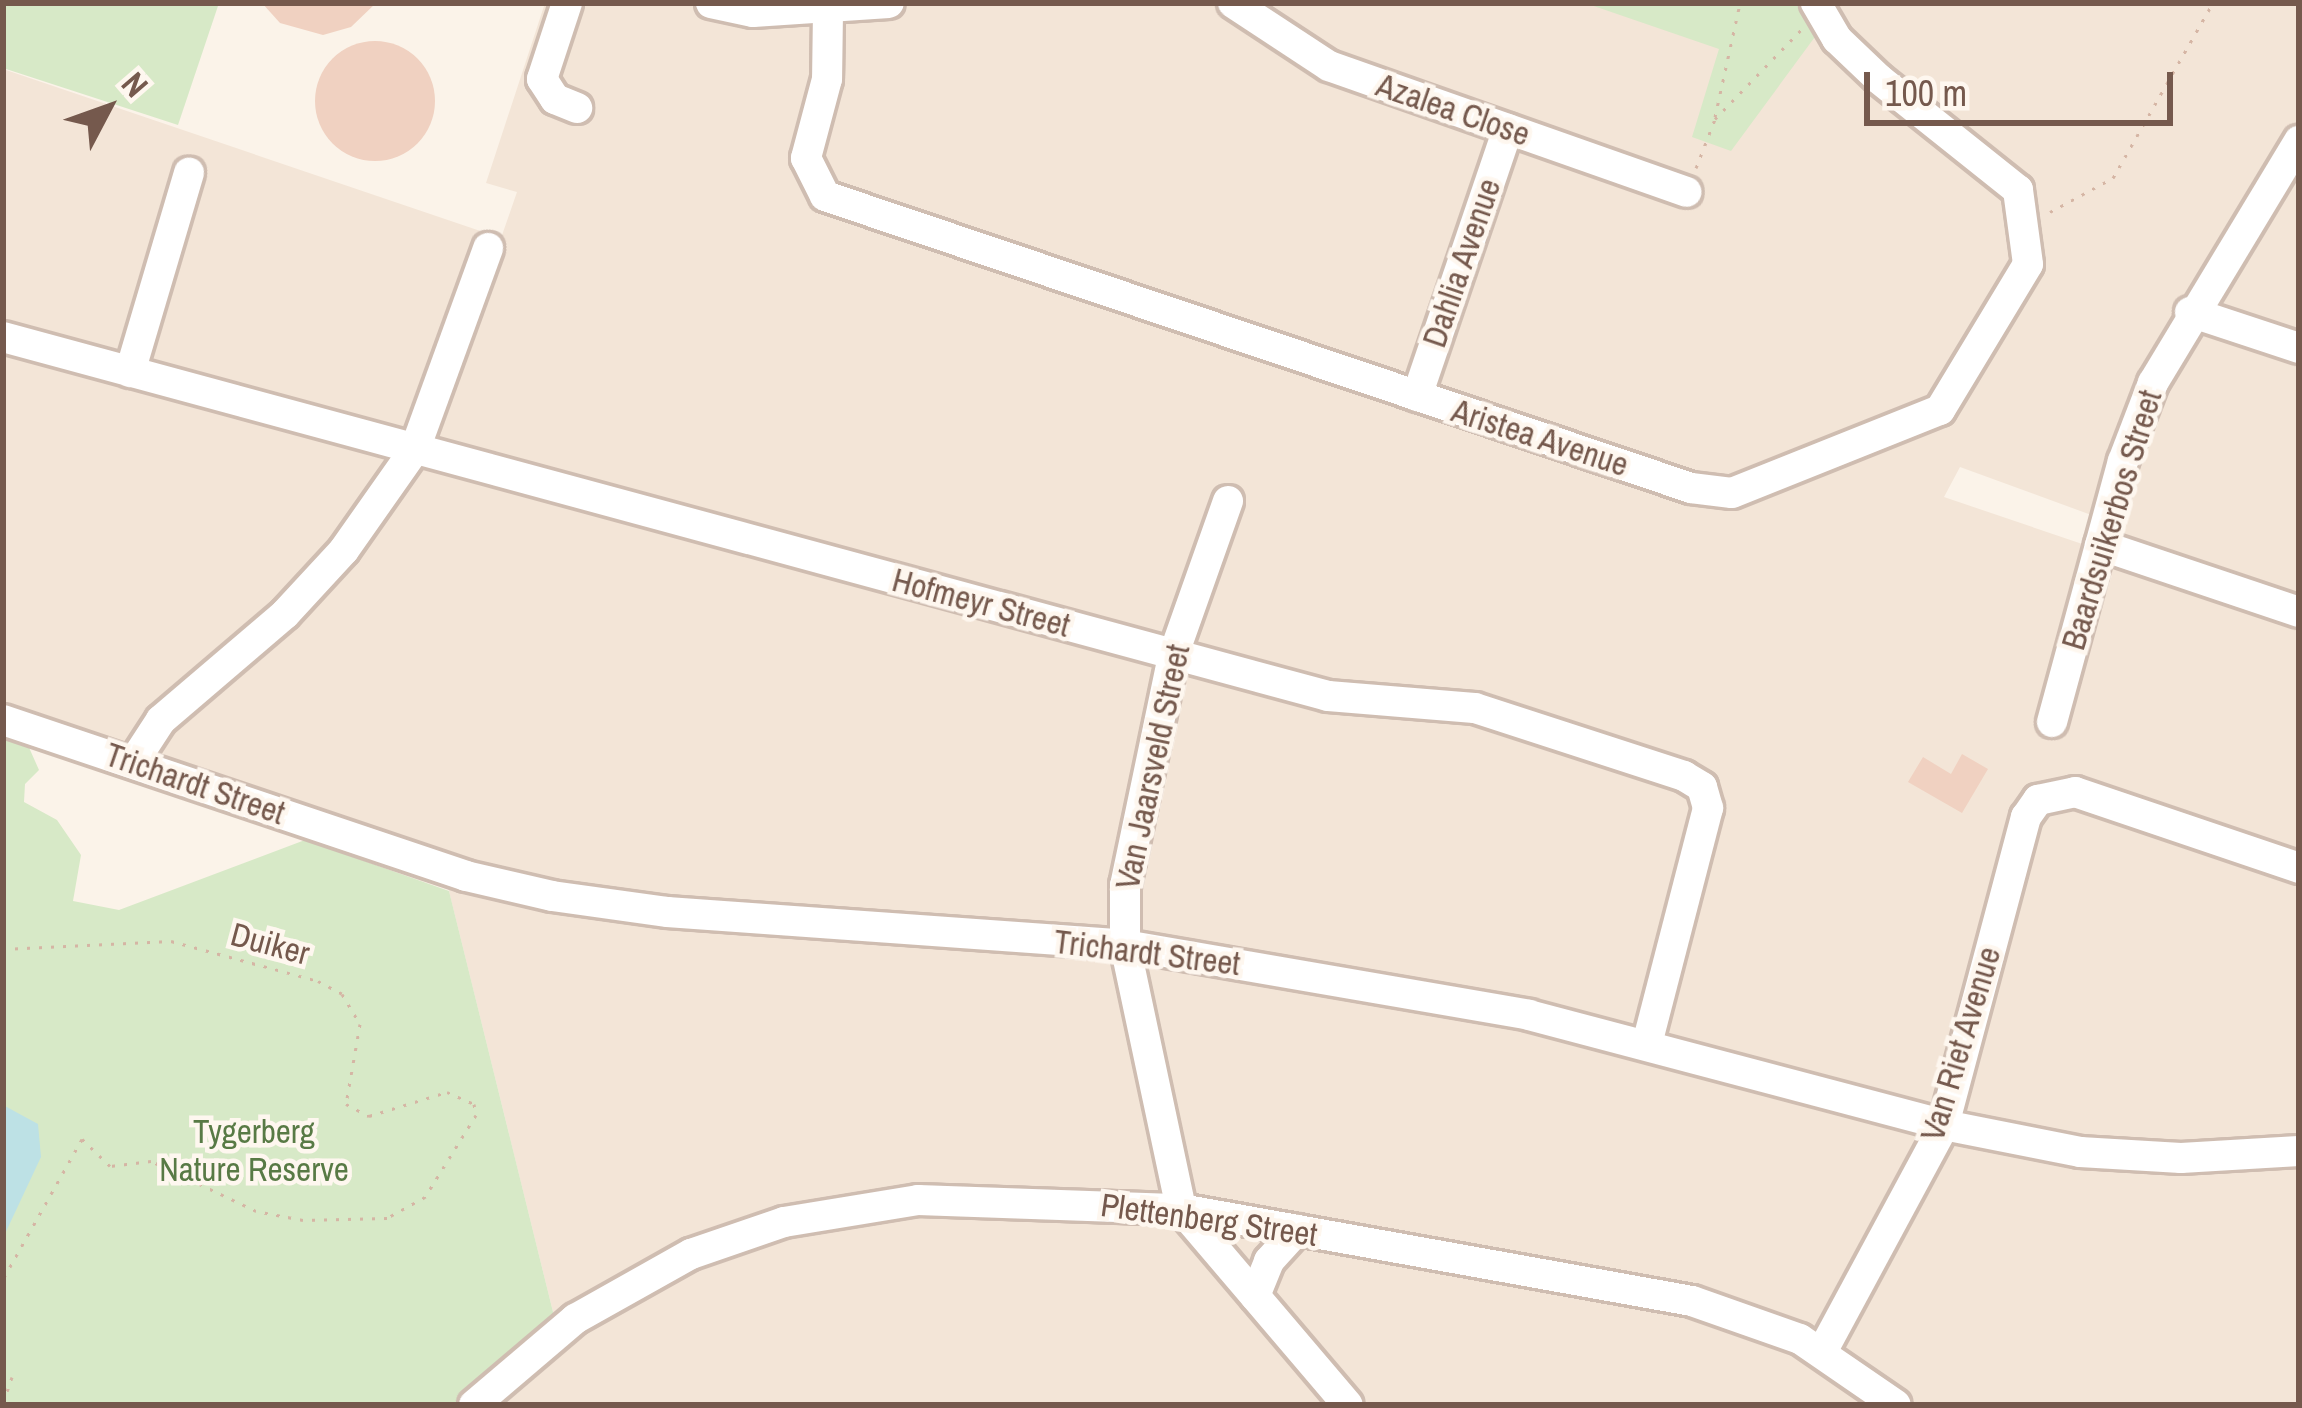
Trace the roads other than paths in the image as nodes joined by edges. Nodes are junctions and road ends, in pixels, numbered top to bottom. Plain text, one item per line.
1 (567, 3) edge
2 (711, 3) edge
3 (889, 3) edge
4 (1233, 3) edge
5 (1818, 7) edge
6 (828, 11) junction
7 (577, 108) dead end
8 (1508, 129) junction
9 (2299, 141) edge
10 (189, 173) dead end
11 (1686, 192) road end
12 (488, 248) dead end
13 (2190, 312) junction
14 (3, 337) edge
15 (2299, 348) edge
16 (130, 372) junction
17 (1417, 397) junction
18 (415, 449) junction
19 (1228, 501) dead end
20 (2100, 544) junction
21 (2299, 612) edge
22 (1173, 656) junction
23 (3, 719) edge
24 (2052, 722) dead end
25 (133, 763) junction
26 (2299, 868) edge
27 (1124, 945) junction
28 (1647, 1044) junction
29 (1944, 1125) junction
30 (2299, 1151) edge
31 (1181, 1209) junction
32 (1297, 1230) junction
33 (1255, 1296) junction
34 (1822, 1352) junction
35 (474, 1405) edge
36 (1348, 1405) edge
37 (1896, 1405) edge

1 - 7 street
2 - 6 street
3 - 6 street
4 - 8 street, Azalea Close
5 - 17 street, Aristea Avenue
6 - 17 street, Aristea Avenue
8 - 11 street, Azalea Close
8 - 17 street, Dahlia Avenue
9 - 13 street, Baardsuikerbos Street
10 - 16 street
12 - 18 street
13 - 15 street
13 - 20 street, Baardsuikerbos Street
14 - 16 street, Hofmeyr Street
16 - 18 street, Hofmeyr Street
18 - 22 street, Hofmeyr Street
18 - 25 street
19 - 22 street, Van Jaarsveld Street
20 - 21 street
20 - 24 street, Baardsuikerbos Street
22 - 27 street, Van Jaarsveld Street
22 - 28 street, Hofmeyr Street
23 - 25 street, Trichardt Street
25 - 27 street, Trichardt Street
26 - 29 street, Van Riet Avenue
27 - 28 street, Trichardt Street
27 - 31 street, Van Jaarsveld Street
28 - 29 street, Trichardt Street
29 - 30 street, Trichardt Street
29 - 34 street, Van Riet Avenue
31 - 32 street, Plettenberg Street
31 - 33 street, Van Jaarsveld Street
31 - 35 street, Plettenberg Street
32 - 33 street
32 - 34 street, Plettenberg Street
33 - 36 street, Van Jaarsveld Street
34 - 37 street, Plettenberg Street

